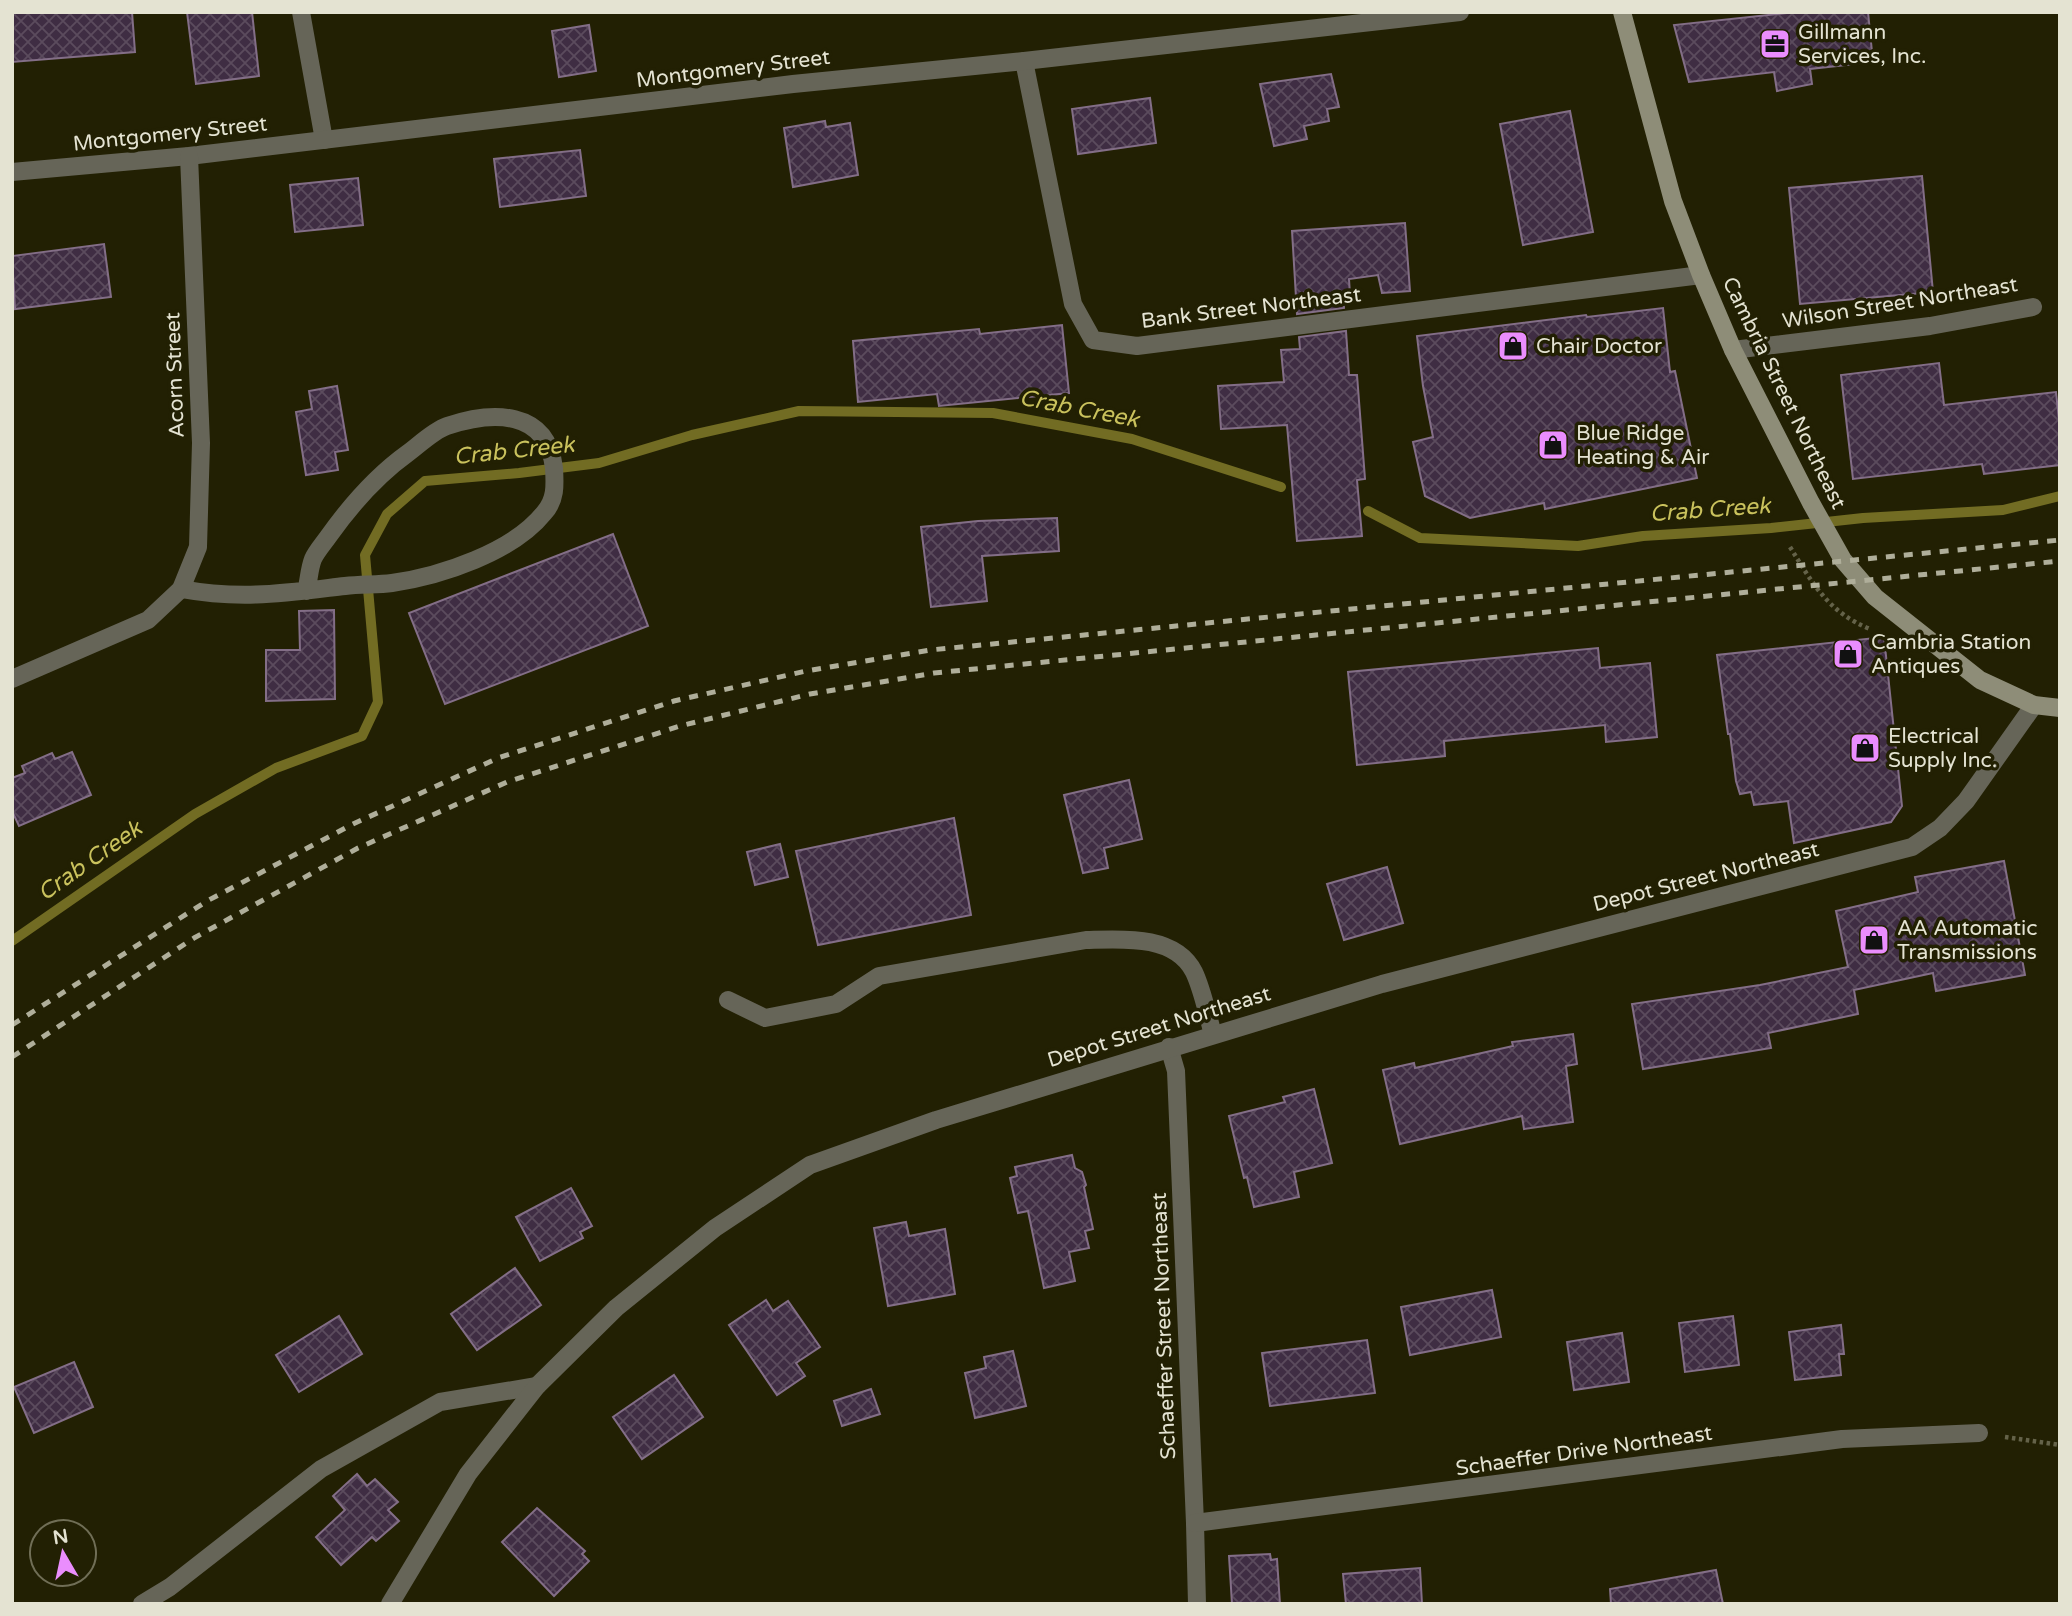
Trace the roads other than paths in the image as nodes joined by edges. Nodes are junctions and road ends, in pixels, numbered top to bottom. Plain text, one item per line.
1 (301, 12) edge
2 (1460, 12) edge
3 (1622, 12) edge
4 (1024, 61) junction
5 (324, 140) junction
6 (189, 156) junction
7 (12, 172) edge
8 (1701, 275) junction
9 (2032, 307) dead end
10 (1733, 351) junction
11 (181, 589) junction
12 (306, 591) junction
13 (12, 679) edge
14 (2034, 705) junction
15 (2060, 708) edge
16 (728, 1000) dead end
17 (1213, 1034) junction
18 (1169, 1047) junction
19 (537, 1386) junction
20 (1979, 1433) road end
21 (1195, 1524) junction
22 (142, 1604) edge
23 (390, 1604) edge
24 (1197, 1604) edge

1 - 5 street
2 - 4 street, Montgomery Street
3 - 8 main road, Cambria Street Northeast
4 - 5 street, Montgomery Street
4 - 8 street, Bank Street Northeast
5 - 6 street, Montgomery Street
6 - 7 street, Montgomery Street
6 - 11 street, Acorn Street
8 - 10 main road, Cambria Street Northeast
9 - 10 street, Wilson Street Northeast
10 - 14 main road, Cambria Street Northeast
11 - 12 street
11 - 13 street
12 - 12 street
14 - 15 main road
14 - 17 street, Depot Street Northeast
16 - 17 street
17 - 18 street, Depot Street Northeast
18 - 19 street, Depot Street Northeast
18 - 21 street, Schaeffer Street Northeast
19 - 22 street
19 - 23 street, Depot Street Northeast
20 - 21 street, Schaeffer Drive Northeast
21 - 24 street, Schaeffer Street Northeast

